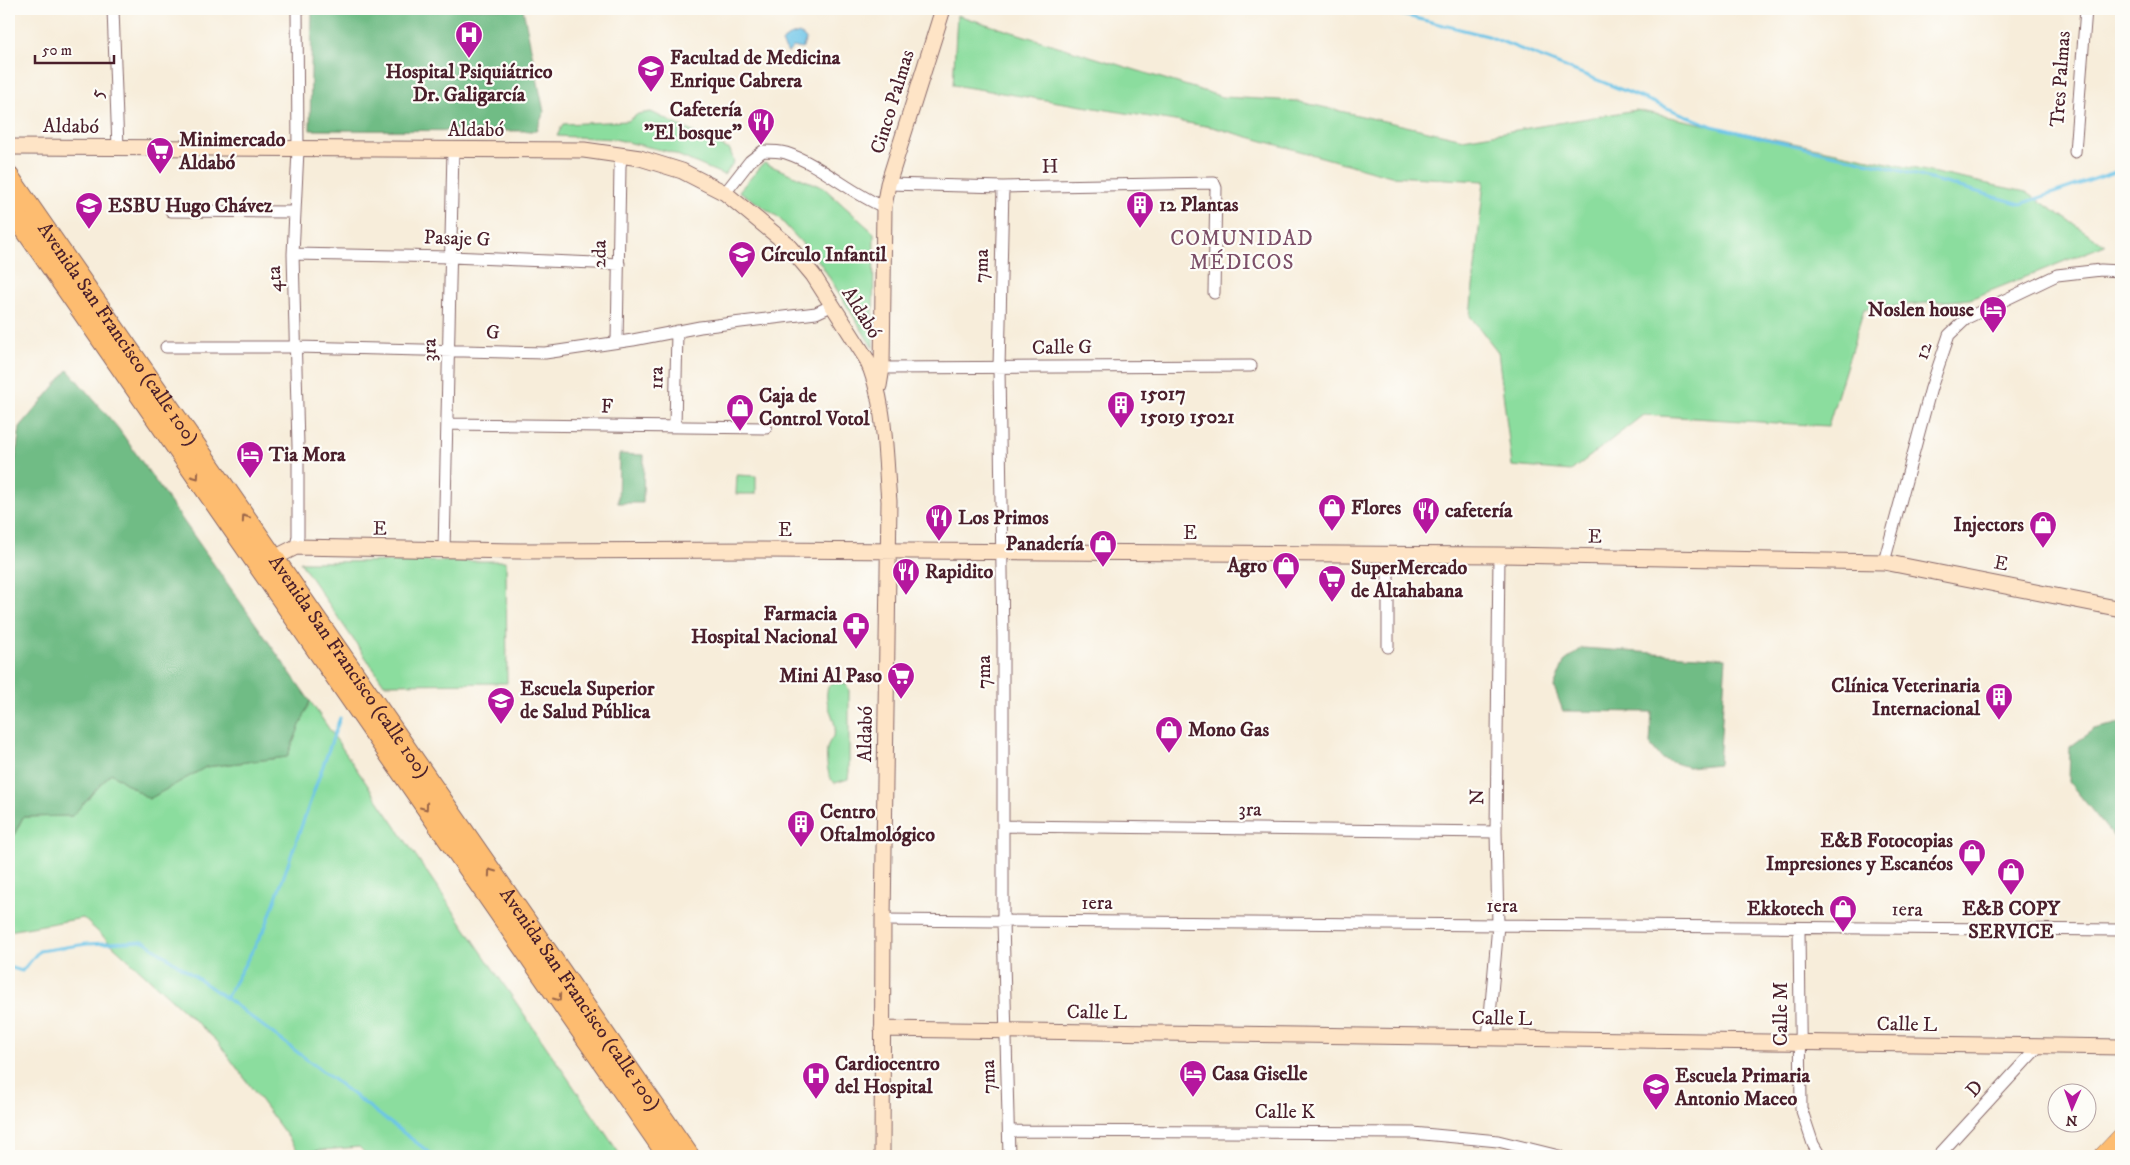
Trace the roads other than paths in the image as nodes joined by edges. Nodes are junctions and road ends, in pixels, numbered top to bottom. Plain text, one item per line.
1 (112, 9) edge
2 (297, 9) edge
3 (943, 9) edge
4 (2086, 9) edge
5 (9, 146) edge
6 (118, 148) junction
7 (298, 150) junction
8 (453, 150) junction
9 (2075, 152) dead end
10 (621, 161) junction
11 (9, 177) edge
12 (888, 184) junction
13 (1002, 187) junction
14 (725, 193) junction
15 (9, 206) edge
16 (884, 207) junction
17 (171, 211) dead end
18 (294, 212) junction
19 (293, 254) junction
20 (451, 257) junction
21 (619, 264) junction
22 (2121, 271) edge
23 (1214, 293) dead end
24 (833, 305) junction
25 (677, 331) junction
26 (617, 342) junction
27 (296, 347) junction
28 (166, 348) dead end
29 (449, 350) junction
30 (1251, 366) dead end
31 (999, 368) junction
32 (878, 370) junction
33 (878, 394) joint
34 (447, 424) junction
35 (675, 427) junction
36 (766, 428) dead end
37 (296, 547) junction
38 (444, 550) junction
39 (889, 551) junction
40 (1002, 552) junction
41 (1388, 554) junction
42 (1500, 555) junction
43 (265, 562) junction
44 (1884, 562) junction
45 (2121, 609) edge
46 (1388, 648) dead end
47 (1004, 826) junction
48 (1496, 832) junction
49 (882, 920) junction
50 (1003, 921) junction
51 (1498, 925) junction
52 (1799, 929) junction
53 (2121, 930) edge
54 (882, 1029) junction
55 (1006, 1032) junction
56 (1488, 1038) junction
57 (1799, 1044) junction
58 (2039, 1046) junction
59 (2121, 1047) edge
60 (1009, 1131) junction
61 (2121, 1137) edge
62 (668, 1156) edge
63 (689, 1156) edge
64 (882, 1156) edge
65 (1009, 1156) edge
66 (1559, 1156) edge
67 (1820, 1156) edge
68 (1938, 1156) edge
69 (2103, 1156) edge

1 - 6 street, 5
2 - 7 street, 4ta
3 - 12 street, Cinco Palmas
4 - 9 street, Tres Palmas
5 - 6 street, Aldabó
6 - 7 street, Aldabó
7 - 8 street, Aldabó
7 - 18 street, 4ta
8 - 10 street, Aldabó
8 - 20 street, 3ra
10 - 14 street, Aldabó
10 - 21 street, 2da
43 -> 11 highway, Avenida San Francisco (calle 100)
12 - 13 street, H
12 - 16 street, Cinco Palmas
13 - 23 street, H
13 - 31 street, 7ma
14 - 16 street
14 - 24 street, Aldabó
15 -> 43 highway, Avenida San Francisco (calle 100)
16 - 32 street, Cinco Palmas
17 - 18 street
18 - 19 street, 4ta
19 - 20 street, Pasaje G
19 - 27 street, 4ta
20 - 21 street, Pasaje G
20 - 29 street, 3ra
21 - 26 street, 2da
22 - 44 street, 12
24 - 25 street, G
24 - 32 street, Aldabó
25 - 26 street, G
25 - 35 street, 1ra
26 - 29 street, G
27 - 28 street, G
27 - 29 street, G
27 - 37 street, 4ta
29 - 34 street, 3ra
30 - 31 street, Calle G
31 - 32 street, Calle G
31 - 40 street, 7ma
32 - 33 street, Cinco Palmas
33 - 39 street, Aldabó
34 - 35 street, F
34 - 38 street, 3ra
35 - 36 street, F
37 - 38 street, E
37 - 43 street, E
38 - 39 street, E
39 - 40 street, E
39 - 49 street, Aldabó
40 - 41 street, E
40 - 47 street, 7ma
41 - 42 street, E
41 - 46 street
42 - 44 street, E
42 - 48 street, N
43 -> 62 highway, Avenida San Francisco (calle 100)
63 -> 43 highway, Avenida San Francisco (calle 100)
44 - 45 street, E
47 - 48 street, 3ra
47 - 50 street, 7ma
48 - 51 street, N
49 - 50 street, 1era
49 - 54 street, Aldabó
50 - 51 street, 1era
50 - 55 street, 7ma
51 - 52 street, 1era
51 - 56 street, N
52 - 53 street, 1era
52 - 57 street, Calle M
54 - 55 street, Calle L
54 - 64 street, Aldabó
55 - 56 street, Calle L
55 - 60 street, 7ma
56 - 57 street, Calle L
57 - 58 street, Calle L
57 - 67 street, Calle M
58 - 59 street, Calle L
58 - 68 street, D
60 - 65 street, 7ma
60 - 66 street, Calle K
61 - 69 main road

